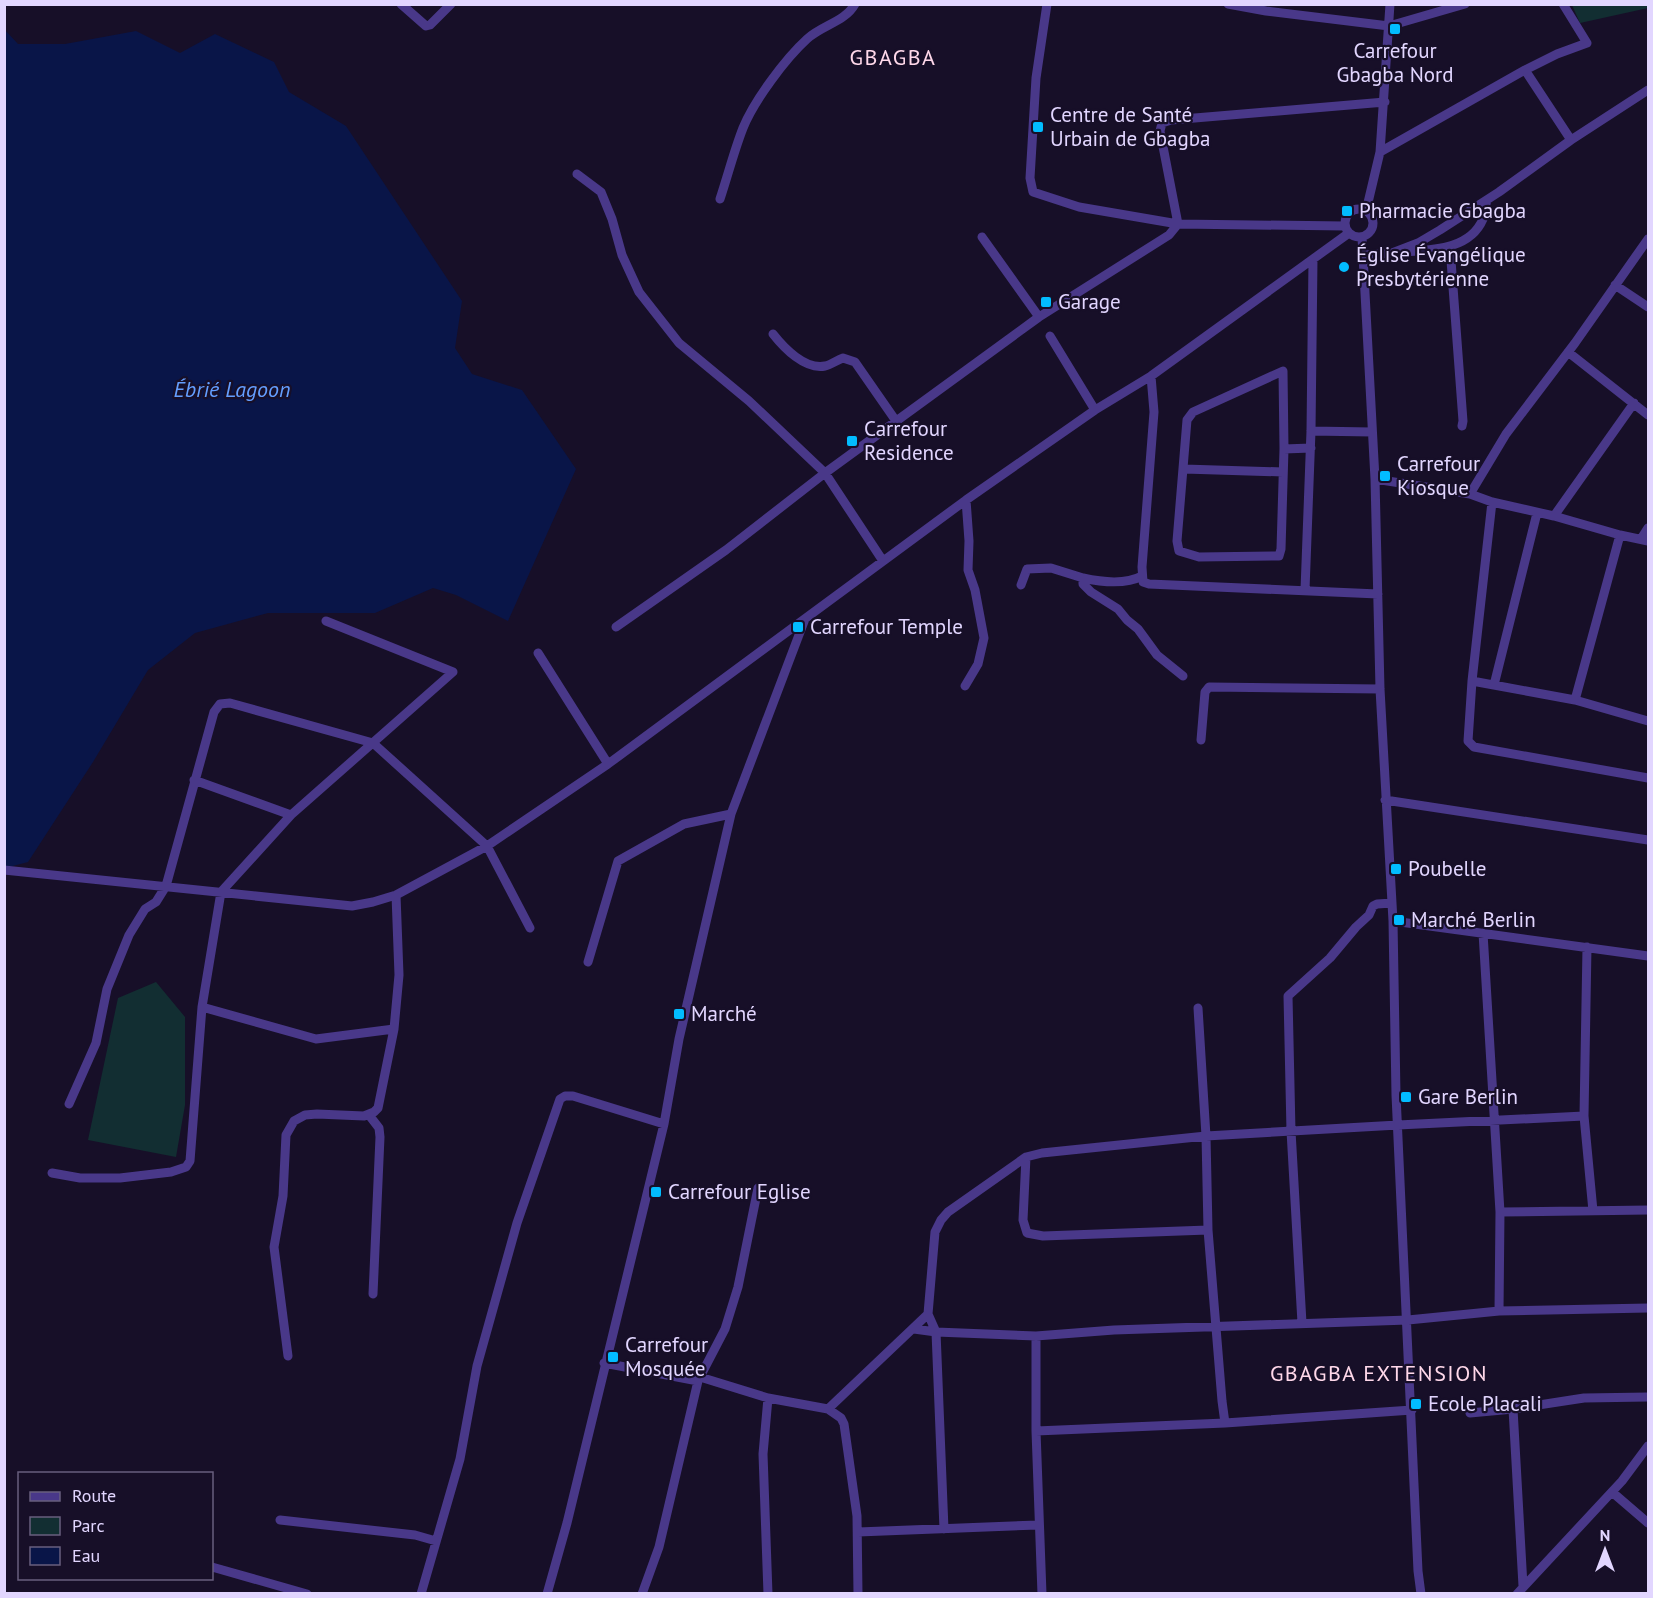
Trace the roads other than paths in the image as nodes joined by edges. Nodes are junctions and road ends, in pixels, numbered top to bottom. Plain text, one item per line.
1 (401, 4) edge
2 (452, 4) edge
3 (855, 4) edge
4 (1047, 4) edge
5 (1228, 4) edge
6 (1390, 4) edge
7 (1563, 4) edge
8 (1459, 6) edge
9 (1389, 26) junction
10 (1525, 70) junction
11 (1648, 90) edge
12 (1385, 102) junction
13 (1571, 140) junction
14 (1380, 152) junction
15 (577, 174) dead end
16 (720, 199) dead end
17 (1487, 200) junction
18 (1366, 211) junction
19 (1178, 224) junction
20 (1347, 230) junction
21 (982, 237) dead end
22 (1362, 237) junction
23 (1648, 239) edge
24 (1450, 247) junction
25 (1392, 253) junction
26 (1364, 255) junction
27 (1313, 259) junction
28 (1615, 285) junction
29 (1648, 307) edge
30 (1038, 316) junction
31 (773, 334) dead end
32 (1050, 336) dead end
33 (1568, 352) junction
34 (1150, 376) junction
35 (1634, 403) junction
36 (1095, 410) junction
37 (1648, 415) edge
38 (896, 421) junction
39 (1461, 426) dead end
40 (1311, 431) junction
41 (1372, 432) junction
42 (1311, 448) junction
43 (1284, 449) junction
44 (1184, 468) junction
45 (1283, 472) junction
46 (825, 473) junction
47 (1375, 479) junction
48 (1470, 494) junction
49 (966, 500) junction
50 (1492, 502) junction
51 (1536, 513) junction
52 (1554, 516) junction
53 (1648, 528) edge
54 (1620, 535) junction
55 (1645, 540) edge
56 (883, 561) junction
57 (1142, 576) junction
58 (1083, 578) junction
59 (1021, 585) dead end
60 (1305, 590) junction
61 (1378, 594) junction
62 (805, 619) junction
63 (326, 621) dead end
64 (616, 627) dead end
65 (538, 653) dead end
66 (1183, 676) dead end
67 (1472, 681) junction
68 (1494, 685) junction
69 (965, 686) dead end
70 (1380, 689) junction
71 (1575, 700) junction
72 (1648, 721) edge
73 (1201, 740) dead end
74 (373, 742) junction
75 (608, 764) junction
76 (1648, 778) edge
77 (194, 780) junction
78 (1385, 800) junction
79 (731, 814) junction
80 (291, 815) junction
81 (1648, 840) edge
82 (487, 846) junction
83 (4, 870) edge
84 (166, 886) junction
85 (221, 892) junction
86 (396, 895) junction
87 (1392, 903) junction
88 (1393, 921) junction
89 (530, 928) dead end
90 (1483, 933) junction
91 (1587, 947) junction
92 (1648, 953) edge
93 (588, 962) dead end
94 (202, 1007) junction
95 (1197, 1008) dead end
96 (394, 1029) junction
97 (69, 1104) dead end
98 (369, 1115) junction
99 (1584, 1116) junction
100 (1495, 1121) junction
101 (664, 1124) junction
102 (1398, 1125) junction
103 (1291, 1131) junction
104 (1206, 1136) junction
105 (1026, 1157) junction
106 (52, 1173) dead end
107 (758, 1188) dead end
108 (1648, 1210) edge
109 (1593, 1211) junction
110 (1500, 1212) junction
111 (1208, 1230) junction
112 (373, 1294) dead end
113 (1648, 1308) edge
114 (1499, 1311) junction
115 (928, 1314) junction
116 (1408, 1320) junction
117 (1302, 1323) junction
118 (1216, 1327) junction
119 (914, 1329) junction
120 (936, 1332) junction
121 (1036, 1336) junction
122 (288, 1356) dead end
123 (604, 1363) junction
124 (699, 1379) junction
125 (1648, 1396) edge
126 (768, 1398) junction
127 (828, 1409) junction
128 (1513, 1409) junction
129 (1412, 1410) junction
130 (1470, 1413) dead end
131 (1225, 1423) junction
132 (1036, 1431) junction
133 (1648, 1446) edge
134 (1612, 1492) junction
135 (280, 1520) dead end
136 (1648, 1523) edge
137 (1038, 1525) junction
138 (944, 1529) junction
139 (858, 1532) junction
140 (436, 1541) junction
141 (213, 1568) edge
142 (1520, 1589) edge
143 (307, 1593) edge
144 (421, 1593) edge
145 (547, 1593) edge
146 (642, 1593) edge
147 (768, 1593) edge
148 (858, 1593) edge
149 (1042, 1593) edge
150 (1421, 1593) edge

1 - 2 street
3 - 16 street
4 - 19 street
5 - 9 street
6 - 9 street
7 - 10 street
8 - 9 street
9 - 12 street
10 - 13 street
10 - 14 street
11 - 13 street
12 - 14 street
12 - 19 street
13 - 17 street
14 - 18 street
15 - 46 street
17 - 24 street
17 - 25 street
18 - 20 street
18 - 22 street
19 - 20 street
19 - 30 street
20 - 22 street
20 - 27 street
21 - 30 street
22 - 26 street
23 - 28 street
24 - 25 street
24 - 39 street
25 - 26 street
26 - 41 street
27 - 34 street
27 - 40 street
28 - 29 street
28 - 33 street
30 - 38 street
31 - 38 street
32 - 36 street
33 - 35 street
33 - 48 street
34 - 36 street
34 - 57 street
35 - 37 street
35 - 52 street
36 - 49 street
38 - 46 street
40 - 41 street
40 - 42 street
41 - 47 street
42 - 43 street
42 - 60 street
43 - 44 street
43 - 45 street
44 - 45 street
44 - 45 street
46 - 56 street
46 - 64 street
47 - 48 street
47 - 61 street
48 - 50 street
49 - 56 street
49 - 69 street
50 - 51 street
50 - 67 street
51 - 52 street
51 - 68 street
52 - 54 street
53 - 55 street
54 - 55 street
54 - 71 street
56 - 62 street
57 - 58 street
57 - 60 street
58 - 59 street
58 - 66 street
60 - 61 street
61 - 70 street
62 - 75 street
62 - 79 street
63 - 74 street
65 - 75 street
67 - 68 street
67 - 76 street
68 - 71 street
70 - 73 street
70 - 78 street
71 - 72 street
74 - 77 street
74 - 80 street
74 - 82 street
75 - 82 street
77 - 80 street
77 - 84 street
78 - 81 street
78 - 87 street
79 - 93 street
79 - 101 street
80 - 85 street
82 - 86 street
82 - 89 street
83 - 84 street
84 - 85 street
84 - 97 street
85 - 86 street
85 - 94 street
86 - 96 street
87 - 88 street
87 - 103 street
88 - 90 street
88 - 102 street
90 - 91 street
90 - 100 street
91 - 92 street
91 - 99 street
94 - 96 street
94 - 106 street
95 - 104 street
96 - 98 street
98 - 112 street
98 - 122 street
99 - 100 street
99 - 109 street
100 - 102 street
100 - 110 street
101 - 123 street
101 - 140 street
102 - 103 street
102 - 116 street
103 - 104 street
103 - 117 street
104 - 105 street
104 - 111 street
105 - 111 street
105 - 115 street
107 - 124 street
108 - 109 street
109 - 110 street
110 - 114 street
111 - 118 street
113 - 114 street
114 - 116 street
115 - 119 street
115 - 120 street
116 - 117 street
116 - 129 street
117 - 118 street
118 - 121 street
118 - 131 street
119 - 120 street
119 - 127 street
120 - 121 street
120 - 138 street
121 - 132 street
123 - 124 street
123 - 145 street
124 - 126 street
124 - 146 street
125 - 128 street
126 - 127 street
126 - 147 street
127 - 139 street
128 - 130 street
128 - 142 street
129 - 131 street
129 - 150 street
131 - 132 street
132 - 137 street
133 - 134 street
134 - 136 street
134 - 142 street
135 - 140 street
137 - 138 street
137 - 149 street
138 - 139 street
139 - 148 street
140 - 144 street
141 - 143 street

